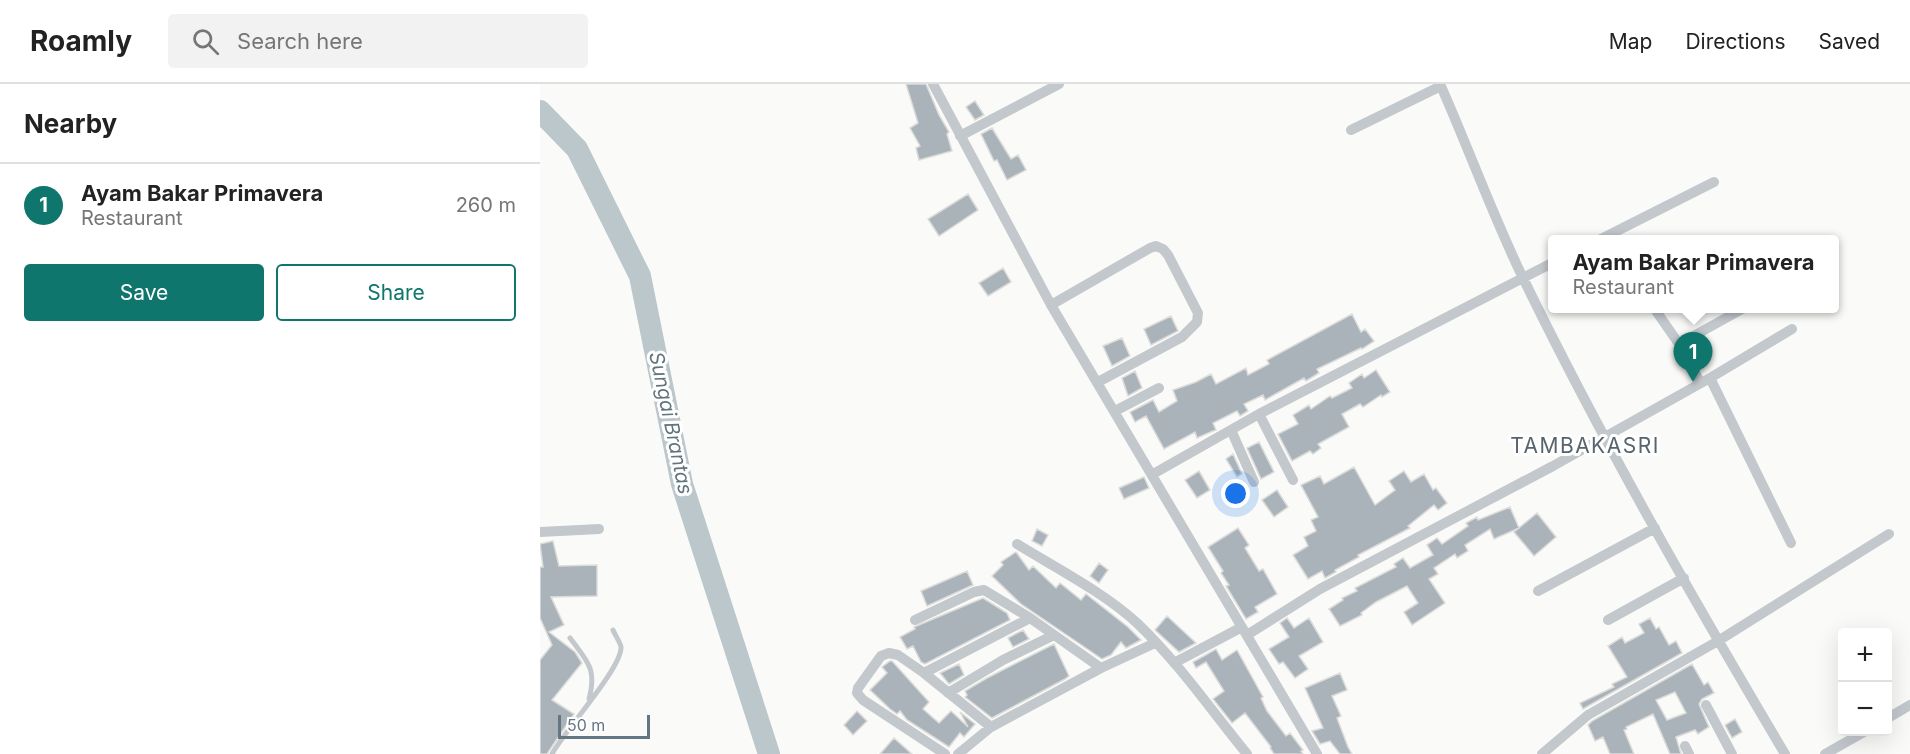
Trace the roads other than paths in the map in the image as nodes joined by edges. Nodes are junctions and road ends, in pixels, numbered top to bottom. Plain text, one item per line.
1 (933, 84) edge
2 (1059, 84) edge
3 (1441, 85) edge
4 (1351, 130) dead end
5 (960, 136) junction
6 (1714, 182) dead end
7 (1609, 235) edge
8 (1548, 265) edge
9 (1523, 278) junction
10 (1051, 305) junction
11 (1657, 313) edge
12 (1737, 313) edge
13 (1792, 329) dead end
14 (1679, 344) junction
15 (1705, 380) junction
16 (1098, 382) junction
17 (1158, 388) dead end
18 (1115, 411) junction
19 (1259, 414) junction
20 (1231, 430) junction
21 (1605, 437) junction
22 (1153, 474) junction
23 (1293, 480) dead end
24 (1254, 482) dead end
25 (1655, 528) junction
26 (599, 529) dead end
27 (540, 532) edge
28 (1889, 534) dead end
29 (1791, 543) dead end
30 (1017, 544) dead end
31 (1684, 578) junction
32 (1539, 591) dead end
33 (1030, 618) junction
34 (915, 620) dead end
35 (1608, 620) dead end
36 (613, 630) dead end
37 (1244, 631) junction
38 (1054, 634) junction
39 (570, 638) dead end
40 (1718, 641) junction
41 (1155, 643) junction
42 (1174, 663) junction
43 (1101, 668) junction
44 (924, 673) junction
45 (948, 693) junction
46 (589, 701) junction
47 (1706, 705) dead end
48 (1910, 705) edge
49 (1892, 715) edge
50 (991, 727) junction
51 (1857, 736) edge
52 (552, 754) edge
53 (945, 754) edge
54 (958, 754) edge
55 (1247, 754) edge
56 (1317, 754) edge
57 (1542, 754) edge
58 (1732, 754) edge
59 (1785, 754) edge
60 (1825, 754) edge

1 - 5 street
2 - 5 street
3 - 4 street
3 - 9 street
5 - 10 street
6 - 7 street
8 - 9 street
9 - 19 street
9 - 21 street
10 - 16 street
10 - 16 street
11 - 14 street
12 - 14 street
13 - 15 street
14 - 15 street
15 - 21 street
15 - 29 street
16 - 18 street
17 - 18 street
18 - 22 street
19 - 20 street
19 - 23 street
20 - 22 street
20 - 24 street
21 - 25 street
21 - 37 street
22 - 37 street
25 - 31 street
25 - 32 street
26 - 27 street
28 - 40 street
30 - 41 street
31 - 35 street
31 - 40 street
33 - 34 street
33 - 38 street
33 - 44 street
36 - 46 lane
37 - 42 street
37 - 56 street
38 - 43 street
38 - 45 street
39 - 46 lane
40 - 57 street
40 - 59 street
41 - 42 street
41 - 43 street
42 - 55 street
43 - 50 street
44 - 45 street
44 - 53 street
45 - 50 street
46 - 52 lane
47 - 58 street
48 - 49 street
50 - 54 street
51 - 60 street

